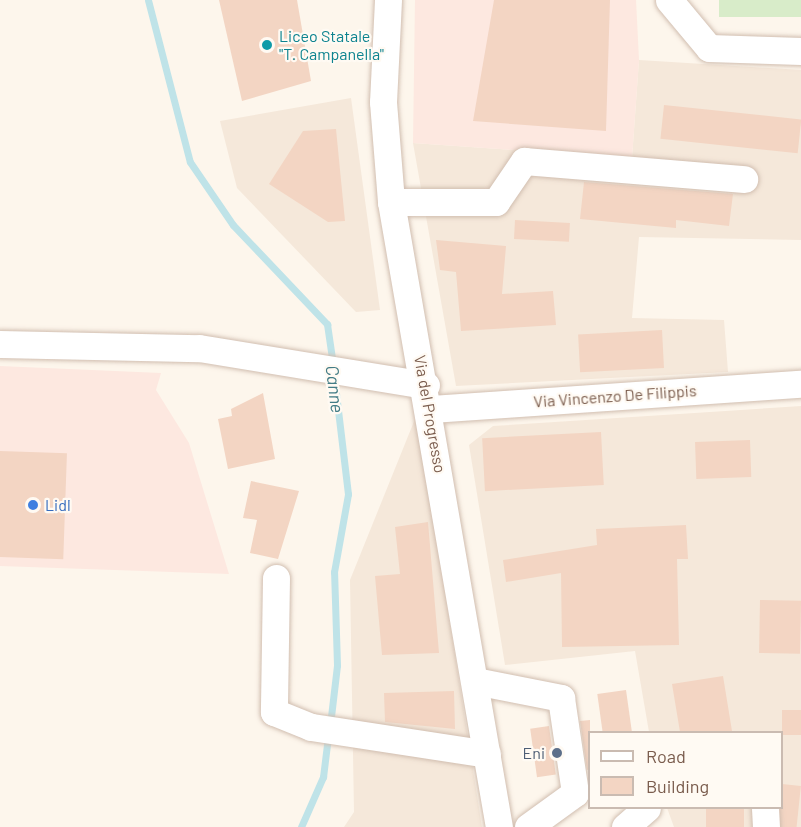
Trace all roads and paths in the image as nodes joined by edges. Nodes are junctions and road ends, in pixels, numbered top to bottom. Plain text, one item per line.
1 (388, 0) edge
2 (669, 0) edge
3 (801, 51) edge
4 (744, 179) dead end
5 (391, 202) junction
6 (0, 344) edge
7 (801, 384) edge
8 (428, 397) junction
9 (276, 578) dead end
10 (475, 681) junction
11 (487, 754) junction
12 (645, 809) edge
13 (765, 809) edge
14 (499, 827) edge
15 (528, 827) edge
16 (625, 827) edge
17 (766, 827) edge

1 - 5 street, Via del Progresso
2 - 3 street
4 - 5 street
5 - 8 street, Via del Progresso
6 - 8 street, Via Vincenzo De Filippis
7 - 8 street, Via Vincenzo De Filippis
8 - 10 street, Via del Progresso
9 - 11 street
10 - 11 street, Via del Progresso
10 - 15 street
11 - 14 street, Via del Progresso
12 - 16 street
13 - 17 street

